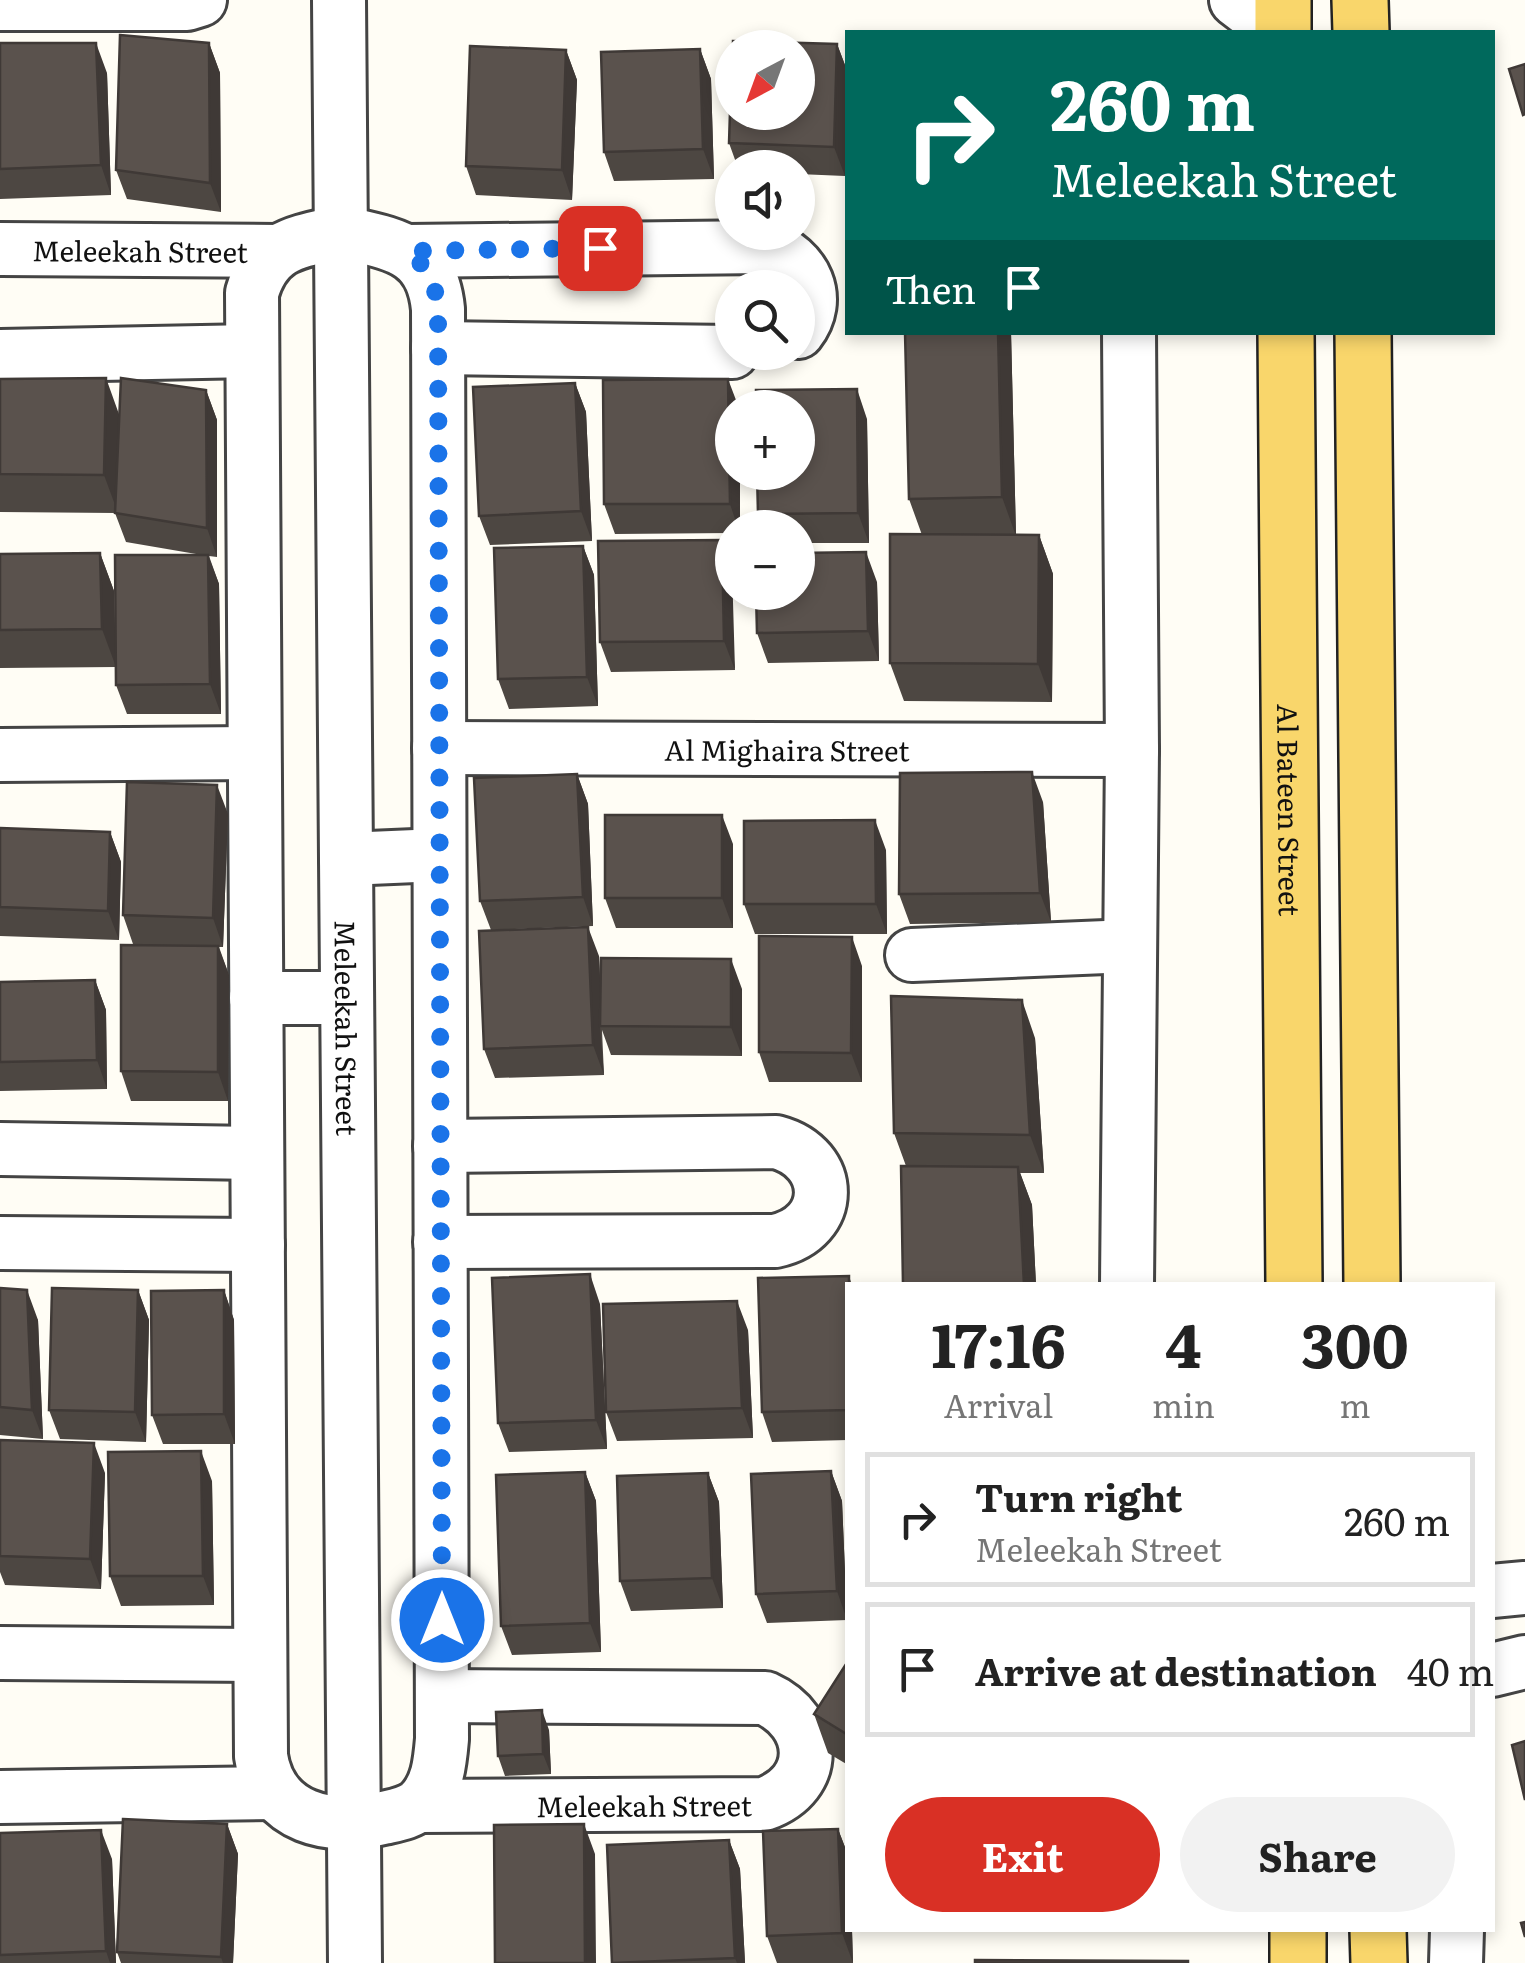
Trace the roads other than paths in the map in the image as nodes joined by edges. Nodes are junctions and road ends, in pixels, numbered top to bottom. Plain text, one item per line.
1 (200, 0) edge
2 (340, 0) edge
3 (1236, 0) edge
4 (1283, 0) edge
5 (1360, 0) edge
6 (0, 4) edge
7 (1278, 30) edge
8 (1281, 30) edge
9 (1361, 30) edge
10 (341, 232) junction
11 (0, 249) edge
12 (278, 251) junction
13 (408, 251) junction
14 (800, 270) edge
15 (1129, 335) edge
16 (1286, 335) edge
17 (1364, 335) edge
18 (438, 348) junction
19 (252, 352) junction
20 (715, 352) edge
21 (0, 356) edge
22 (439, 748) junction
23 (1132, 750) junction
24 (253, 754) junction
25 (0, 755) edge
26 (439, 854) junction
27 (346, 859) junction
28 (1130, 946) junction
29 (912, 954) dead end
30 (256, 998) junction
31 (347, 998) junction
32 (440, 1146) junction
33 (0, 1148) edge
34 (257, 1153) junction
35 (0, 1242) edge
36 (440, 1242) junction
37 (258, 1245) junction
38 (1126, 1282) edge
39 (1294, 1282) edge
40 (1372, 1282) edge
41 (1525, 1588) edge
42 (1495, 1591) edge
43 (0, 1653) edge
44 (260, 1655) junction
45 (1525, 1662) edge
46 (1495, 1669) edge
47 (442, 1696) junction
48 (274, 1793) junction
49 (0, 1797) edge
50 (418, 1806) junction
51 (354, 1825) junction
52 (1298, 1932) edge
53 (1378, 1932) edge
54 (1457, 1932) edge
55 (355, 1963) edge
56 (1298, 1963) edge
57 (1378, 1963) edge
58 (1456, 1963) edge

1 - 6 street
2 - 10 street, Meleekah Street
3 - 7 street
4 - 8 main road
5 - 9 main road
10 - 12 street, Meleekah Street
10 - 13 street, Meleekah Street
10 - 27 street, Meleekah Street
11 - 12 street, Meleekah Street
12 - 19 street, Meleekah Street
13 - 14 street, Meleekah Street
13 - 18 street
15 - 23 street
16 - 39 main road, Al Bateen Street
17 - 40 main road
18 - 20 street
18 - 22 street
19 - 21 street
19 - 24 street, Meleekah Street
22 - 23 street, Al Mighaira Street
22 - 26 street
23 - 28 street
24 - 25 street
24 - 30 street, Meleekah Street
26 - 27 street
26 - 32 street
27 - 31 street, Meleekah Street
28 - 29 street
28 - 38 street
30 - 31 street
30 - 34 street, Meleekah Street
31 - 51 street, Meleekah Street
32 - 36 street
32 - 36 street
33 - 34 street
34 - 37 street, Meleekah Street
35 - 37 street
36 - 47 street
37 - 44 street, Meleekah Street
41 - 42 street
43 - 44 street
44 - 48 street, Meleekah Street
45 - 46 street
47 - 50 street
47 - 50 street, Meleekah Street
48 - 49 street
48 - 51 street, Meleekah Street
50 - 51 street, Meleekah Street
51 - 55 street, Meleekah Street
52 - 56 main road
53 - 57 main road
54 - 58 street

